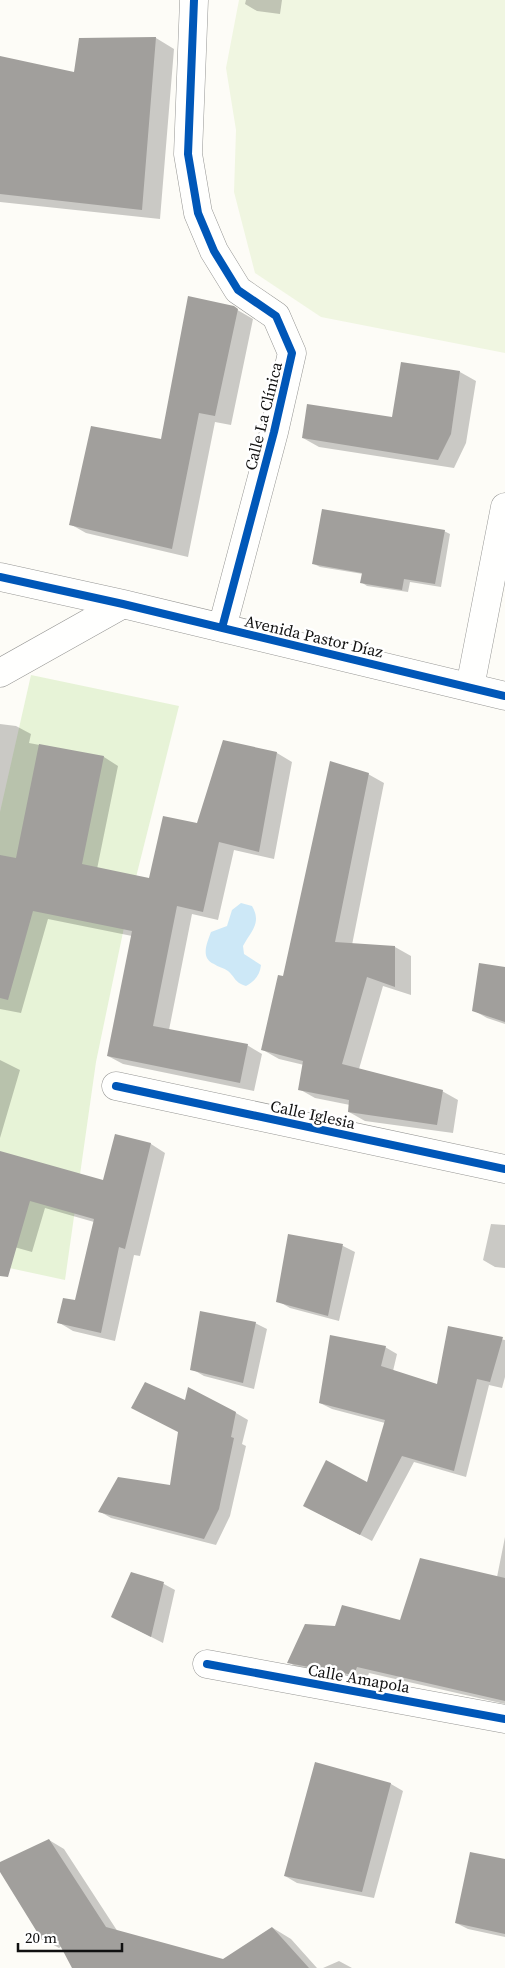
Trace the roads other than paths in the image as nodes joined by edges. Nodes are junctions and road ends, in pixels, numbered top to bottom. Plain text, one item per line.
1 (194, 0) edge
2 (505, 507) edge
3 (0, 577) edge
4 (123, 604) junction
5 (222, 628) junction
6 (0, 673) edge
7 (470, 687) junction
8 (505, 696) edge
9 (116, 1086) dead end
10 (505, 1169) edge
11 (207, 1664) dead end
12 (505, 1719) edge

1 - 5 street, Calle La Clínica
2 - 7 street
3 - 4 street, Avenida Pastor Díaz
4 - 5 street, Avenida Pastor Díaz
4 - 6 street
5 - 7 street, Avenida Pastor Díaz
7 - 8 street, Avenida Pastor Díaz
9 - 10 street, Calle Iglesia
11 - 12 street, Calle Amapola

